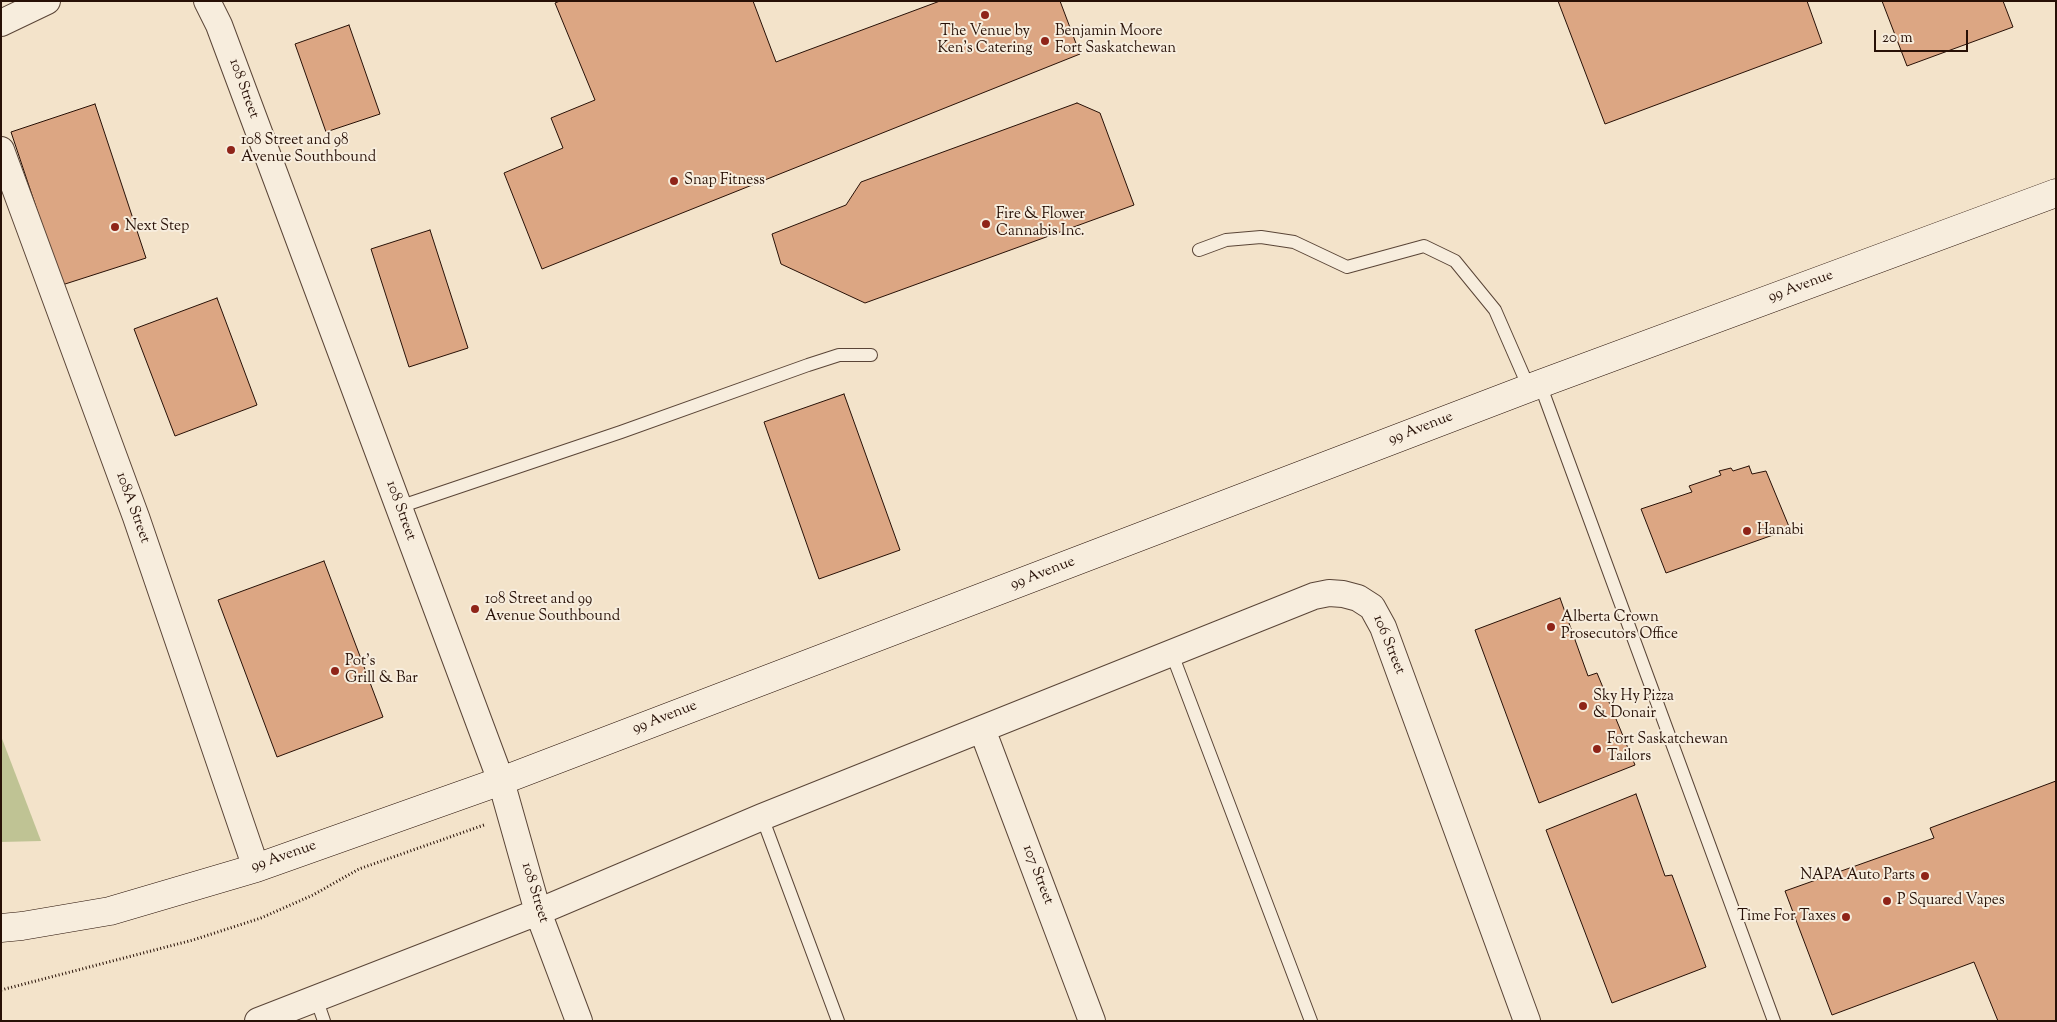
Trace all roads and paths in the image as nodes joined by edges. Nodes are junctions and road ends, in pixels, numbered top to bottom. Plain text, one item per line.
1 (47, 1) edge
2 (212, 2) edge
3 (1, 23) edge
4 (1, 150) edge
5 (2056, 193) edge
6 (1198, 250) dead end
7 (871, 355) dead end
8 (1534, 386) junction
9 (398, 507) junction
10 (1172, 654) junction
11 (982, 729) junction
12 (500, 781) junction
13 (511, 817) junction
14 (762, 817) junction
15 (256, 868) junction
16 (538, 912) junction
17 (11, 927) edge
18 (1, 990) edge
19 (320, 1009) edge
20 (258, 1021) edge
21 (579, 1021) edge
22 (838, 1021) edge
23 (1092, 1021) edge
24 (1311, 1021) edge
25 (1527, 1021) edge
26 (1774, 1021) edge

1 - 3 street
2 - 9 street, 108 Street
4 - 15 street, 108A Street
5 - 8 main road, 99 Avenue
6 - 8 lane
7 - 9 lane
8 - 12 main road, 99 Avenue
8 - 26 lane
9 - 12 street, 108 Street
10 - 11 street, 106 Street
10 - 24 lane
10 - 25 street, 106 Street
11 - 14 street, 106 Street
11 - 23 street, 107 Street
12 - 13 street, 108 Street
12 - 15 main road, 99 Avenue
13 - 16 street, 108 Street
13 - 18 path
14 - 16 street, 106 Street
14 - 22 lane
15 - 17 main road, 99 Avenue
16 - 19 street, 106 Street
16 - 21 street, 108 Street
19 - 20 street, 106 Street

